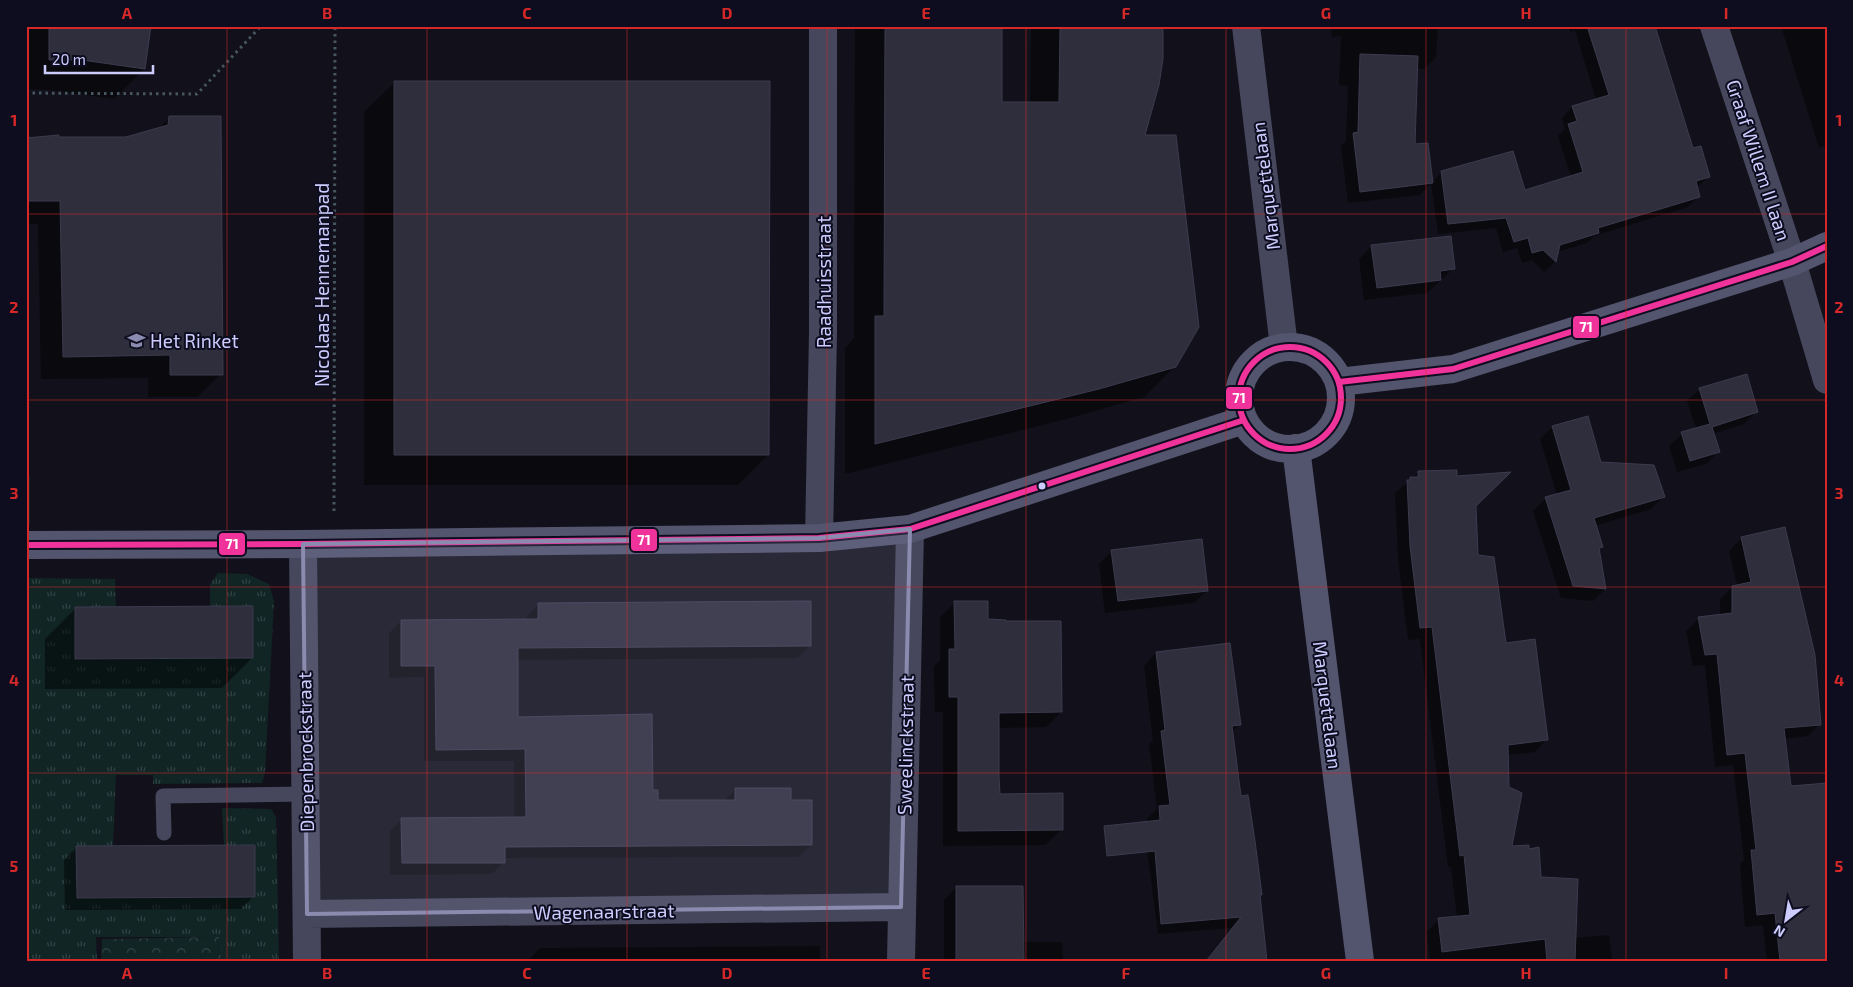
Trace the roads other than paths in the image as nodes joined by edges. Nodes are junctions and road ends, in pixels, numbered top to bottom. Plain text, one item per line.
1 (823, 26) edge
2 (1246, 26) edge
3 (1714, 26) edge
4 (1827, 246) edge
5 (1792, 262) junction
6 (1284, 346) junction
7 (1827, 380) edge
8 (1339, 382) junction
9 (1244, 420) junction
10 (1296, 448) junction
11 (910, 529) junction
12 (819, 538) junction
13 (303, 544) junction
14 (26, 545) edge
15 (306, 794) junction
16 (164, 833) dead end
17 (901, 907) junction
18 (307, 914) junction
19 (307, 961) edge
20 (901, 961) edge
21 (1360, 961) edge

1 - 12 street, Raadhuisstraat
2 - 6 street, Marquettelaan
3 - 5 street, Graaf Willem II laan
4 - 5 street
5 - 7 street, Graaf Willem II laan
5 - 8 street
6 - 8 street
6 - 9 street
8 - 10 street
9 - 10 street
9 - 11 street
10 - 21 street, Marquettelaan
11 - 12 street
11 - 17 street, Sweelinckstraat
12 - 13 street
13 - 14 street
13 - 15 street, Diepenbrockstraat
15 - 16 lane
15 - 18 street, Diepenbrockstraat
17 - 18 street, Wagenaarstraat
17 - 20 street, Sweelinckstraat
18 - 19 street, Diepenbrockstraat

